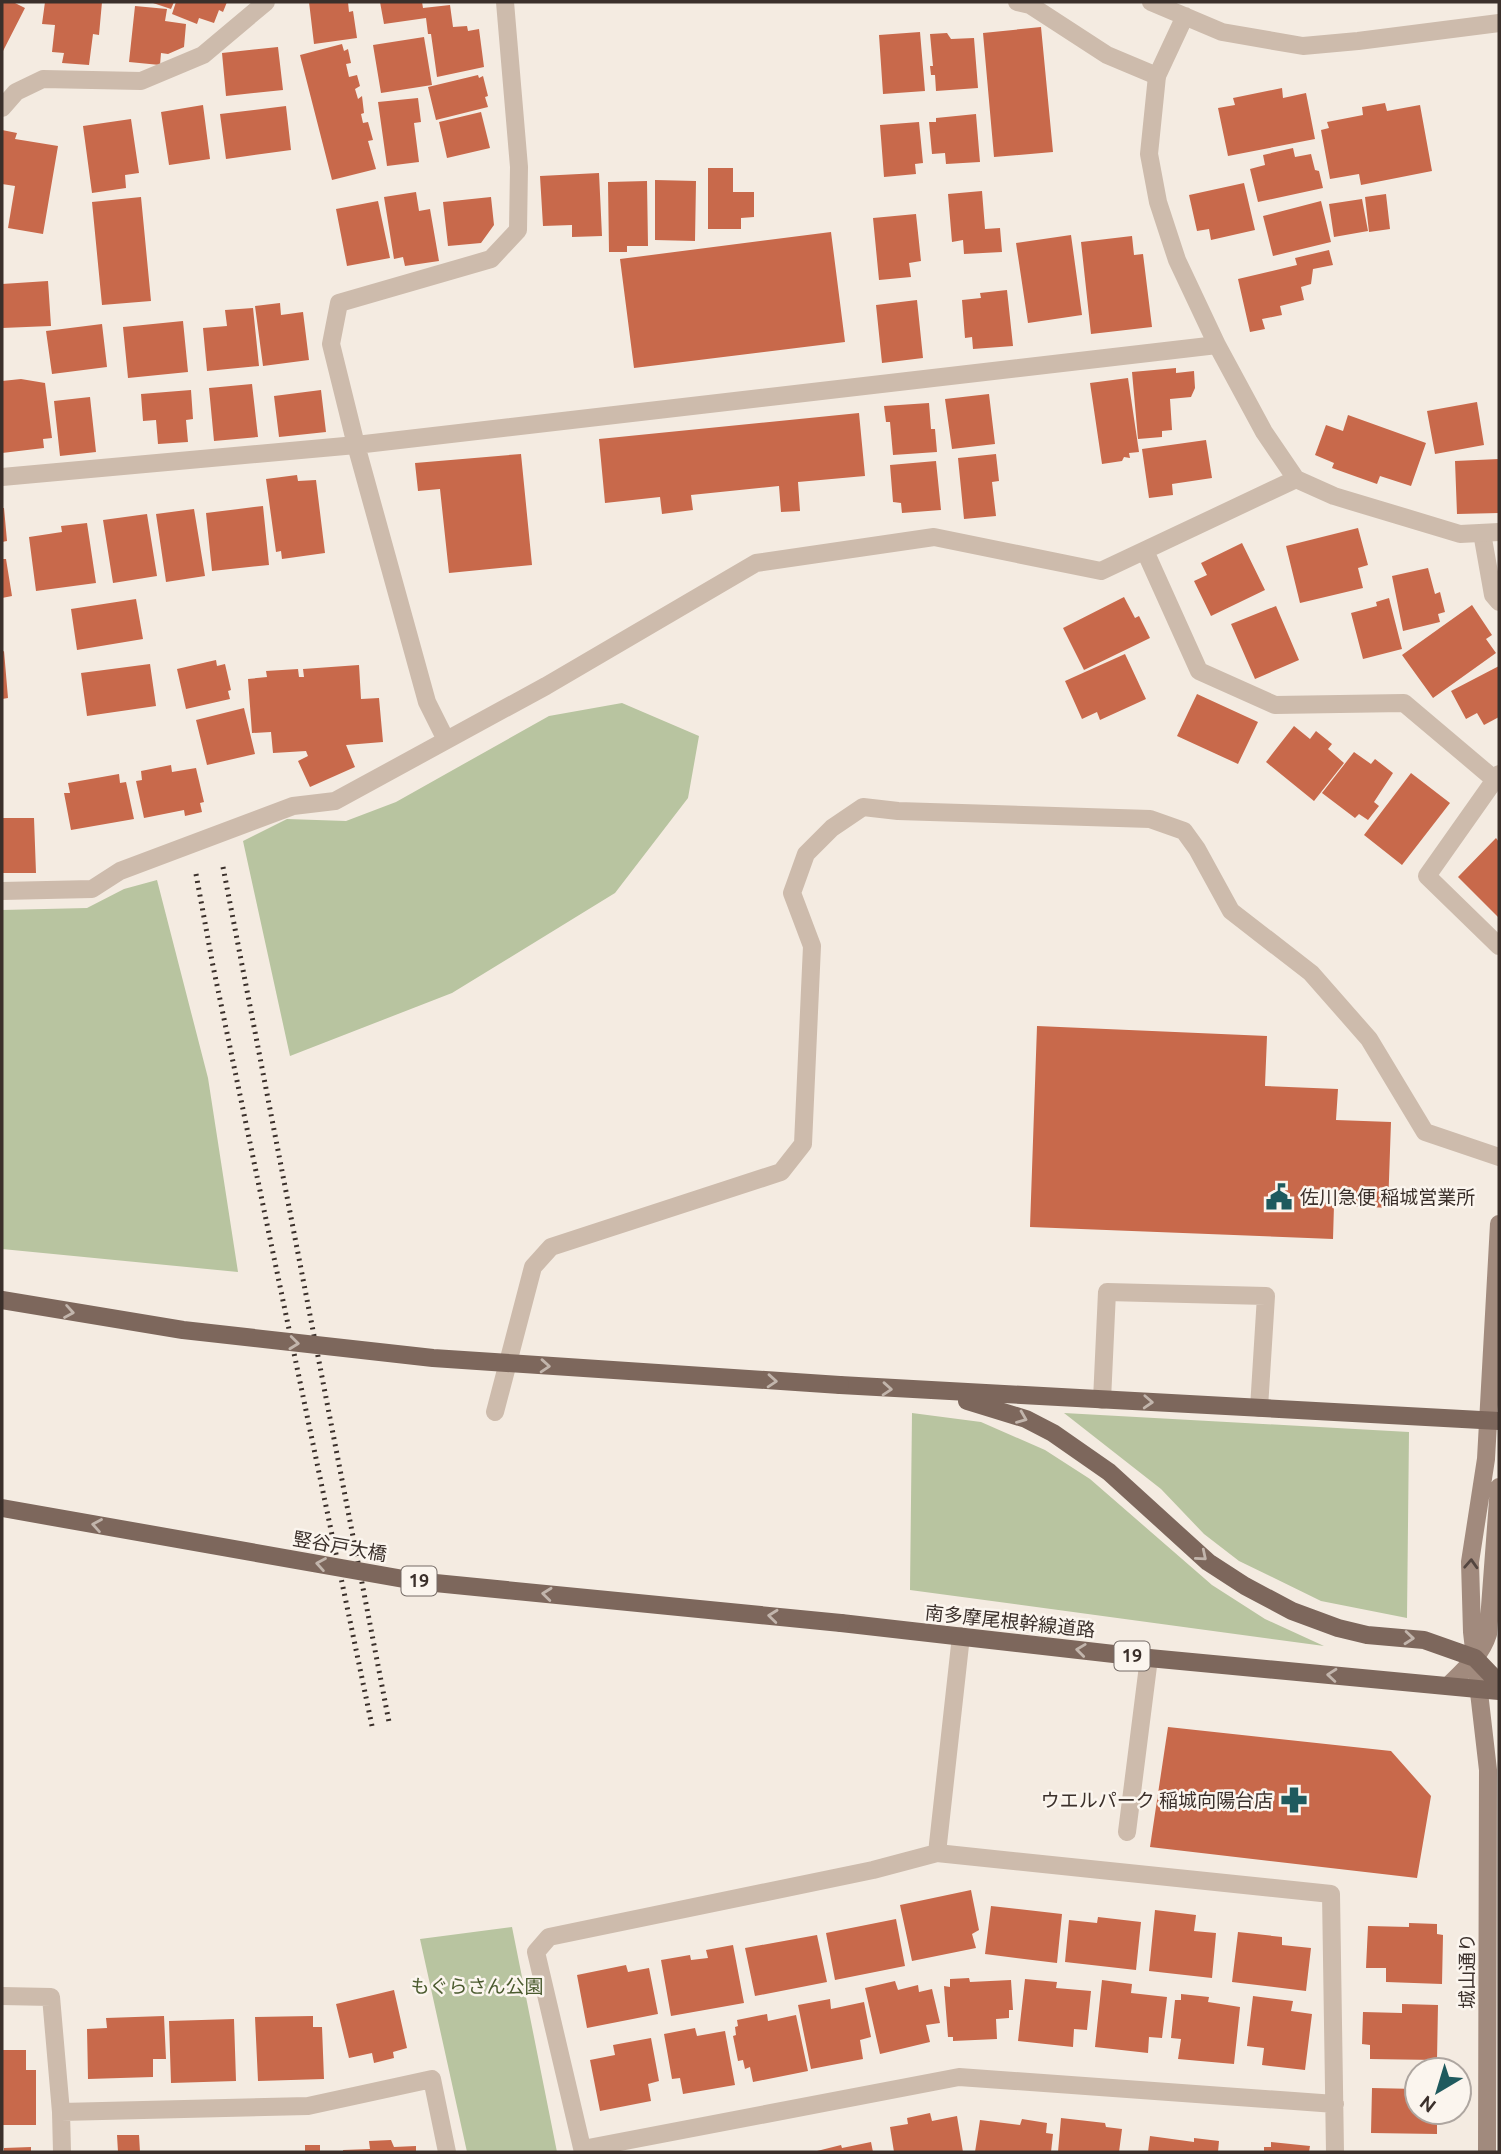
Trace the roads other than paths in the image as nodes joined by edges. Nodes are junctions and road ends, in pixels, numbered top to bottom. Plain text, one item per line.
1 (266, 2) edge
2 (505, 2) edge
3 (1017, 2) edge
4 (1152, 2) edge
5 (1185, 16) junction
6 (1499, 23) edge
7 (1157, 76) junction
8 (2, 107) edge
9 (1217, 345) junction
10 (356, 445) junction
11 (2, 477) edge
12 (1296, 479) junction
13 (1491, 533) edge
14 (1145, 551) junction
15 (1499, 602) edge
16 (446, 740) junction
17 (1497, 776) edge
18 (2, 891) edge
19 (1499, 946) edge
20 (1499, 1157) edge
21 (1499, 1224) edge
22 (2, 1300) edge
23 (933, 1392) junction
24 (1102, 1400) junction
25 (1259, 1408) junction
26 (495, 1412) dead end
27 (1496, 1422) edge
28 (1498, 1492) edge
29 (2, 1508) edge
30 (841, 1623) joint
31 (961, 1636) junction
32 (1149, 1658) junction
33 (1475, 1658) junction
34 (1499, 1683) edge
35 (1448, 1686) junction
36 (1479, 1689) junction
37 (1499, 1691) edge
38 (1127, 1832) dead end
39 (937, 1853) junction
40 (1499, 1967) edge
41 (2, 1996) edge
42 (1488, 2000) junction
43 (1335, 2104) junction
44 (61, 2112) junction
45 (583, 2151) edge
46 (62, 2152) edge
47 (447, 2152) edge
48 (1335, 2152) edge
49 (1488, 2152) edge

1 - 8 street
2 - 10 street
3 - 7 street
4 - 5 street
5 - 6 street
5 - 7 street
7 - 9 street
9 - 10 street
9 - 12 street
10 - 11 street
10 - 16 street
12 - 13 street
12 - 14 street
13 - 15 street
14 - 16 street
14 - 17 street
16 - 18 street
17 - 19 street
20 - 26 street
21 - 27 street, 城山通り
22 -> 23 main road, bridge
23 - 24 main road
23 -> 33 main road
24 -> 25 main road
24 - 25 street
25 - 27 main road
33 -> 27 street, 城山通り
28 - 33 street
30 -> 29 main road, 竪谷戸大橋 / 19, bridge
30 - 31 main road, 南多摩尾根幹線道路 / 19
32 -> 31 main road, 南多摩尾根幹線道路 / 19
31 - 39 street
35 -> 32 main road, 南多摩尾根幹線道路 / 19
32 - 38 street
33 - 34 main road
33 - 35 street
33 - 36 street, 城山通り
35 - 36 main road, 南多摩尾根幹線道路
36 - 37 main road, 南多摩尾根幹線道路
36 - 42 street, 城山通り
39 - 43 street
39 - 45 street
40 - 42 street
41 - 44 street
42 - 49 street, 城山通り
43 - 45 street
43 - 48 street
44 - 46 street
44 - 47 street

